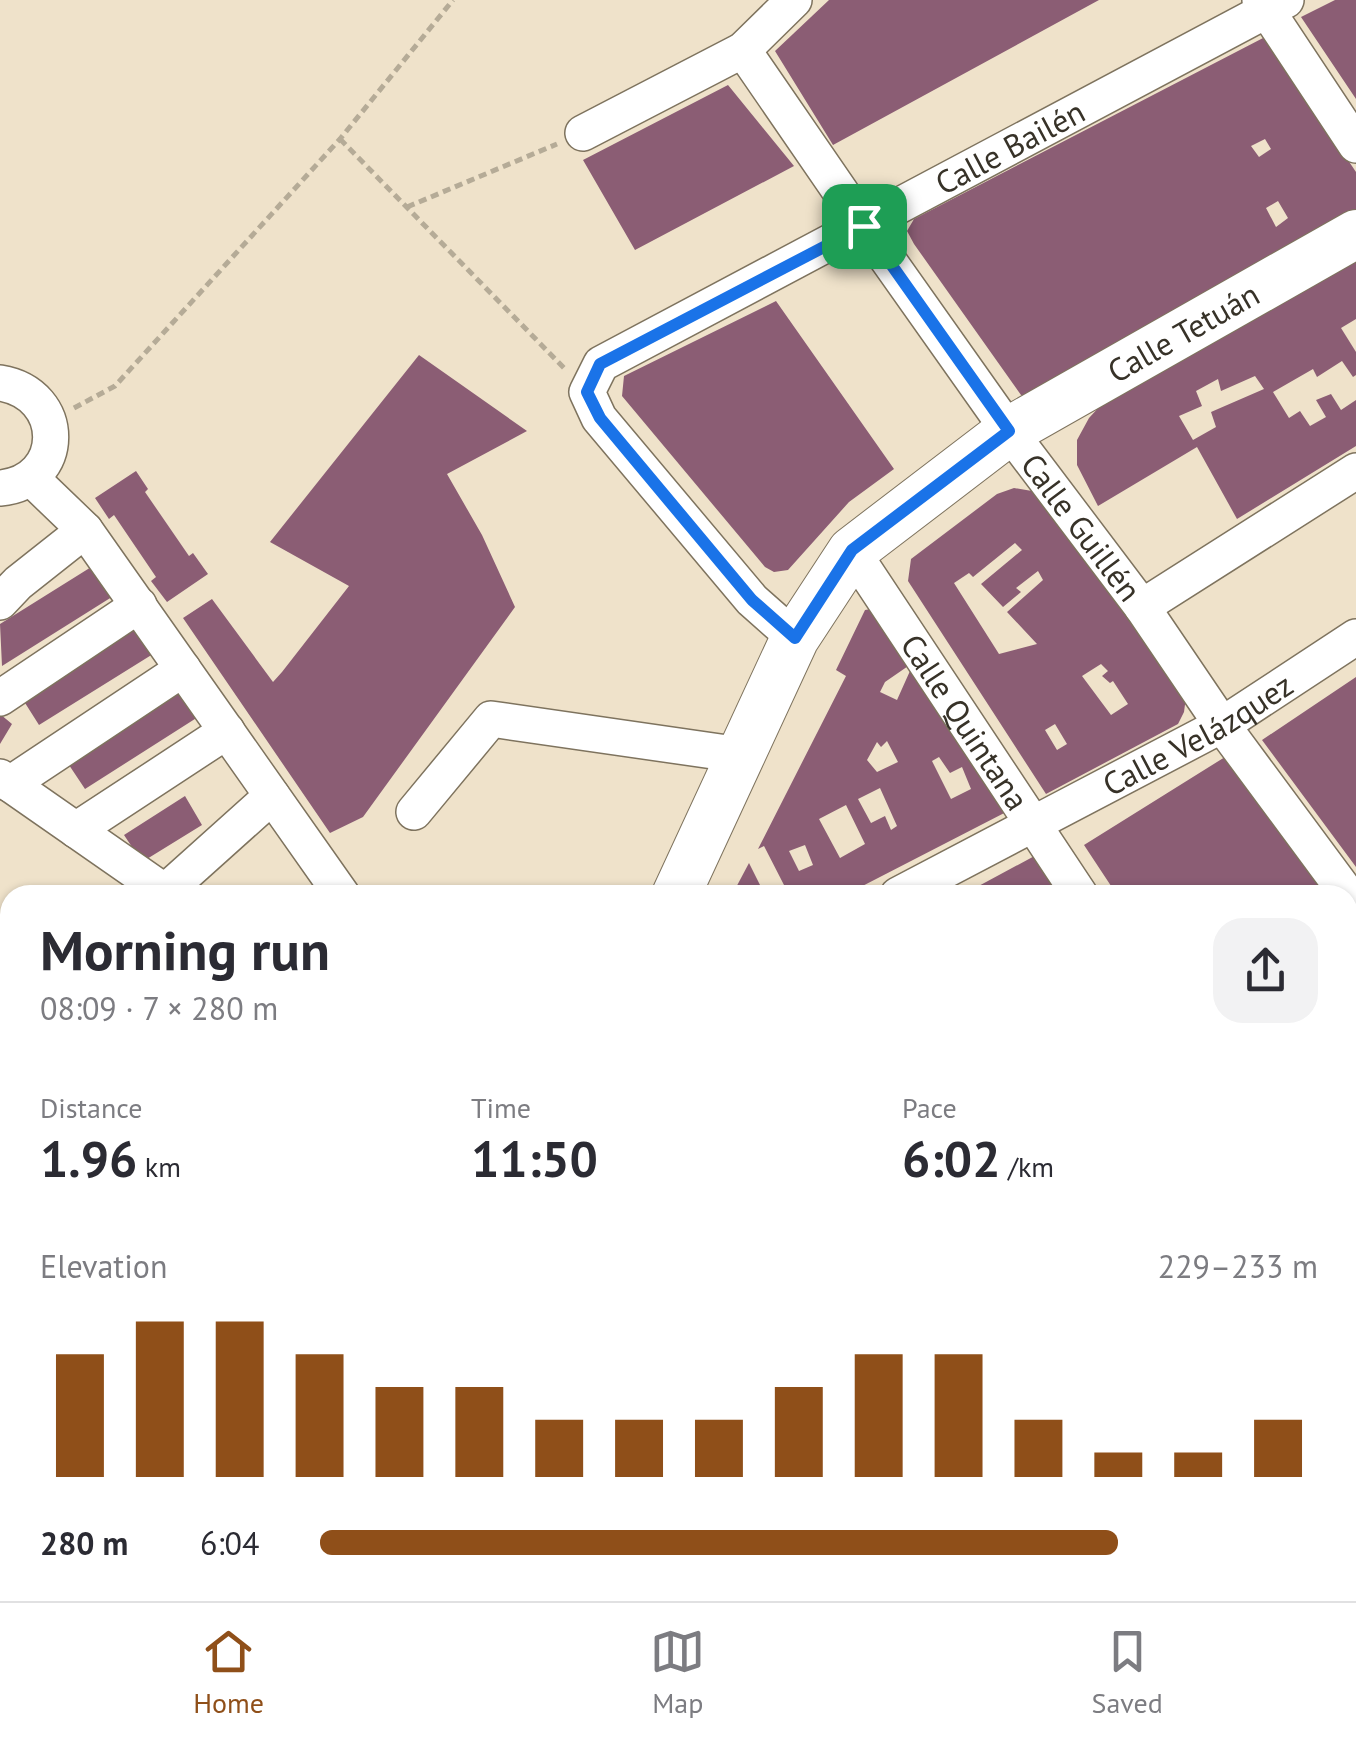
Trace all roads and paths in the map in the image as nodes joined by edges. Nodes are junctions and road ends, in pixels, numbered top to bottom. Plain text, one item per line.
1 (453, 0) edge
2 (794, 0) edge
3 (1271, 3) edge
4 (742, 50) junction
5 (583, 133) joint
6 (340, 138) junction
7 (1356, 145) edge
8 (407, 208) junction
9 (864, 226) junction
10 (1356, 234) edge
11 (0, 383) edge
12 (587, 392) junction
13 (49, 421) junction
14 (1009, 431) junction
15 (1352, 481) edge
16 (16, 483) edge
17 (85, 530) junction
18 (852, 550) junction
19 (0, 602) edge
20 (139, 605) junction
21 (1142, 607) junction
22 (1356, 636) edge
23 (795, 638) junction
24 (183, 670) junction
25 (0, 698) edge
26 (1222, 725) junction
27 (226, 731) junction
28 (741, 755) junction
29 (5, 781) edge
30 (272, 796) junction
31 (414, 812) dead end
32 (1034, 825) junction
33 (76, 830) junction
34 (155, 885) edge
35 (173, 885) edge
36 (335, 885) edge
37 (681, 885) edge
38 (917, 885) edge
39 (1073, 885) edge
40 (1340, 885) edge

1 - 6 path
2 - 4 street
3 - 7 street
3 - 9 street, Calle Bailén
4 - 5 street
4 - 9 street, Calle Guillén
5 - 8 path
6 - 8 path
6 - 13 path
8 - 12 path
9 - 12 street, Calle Bailén
9 - 14 street, Calle Guillén
10 - 14 street, Calle Tetuán
11 - 13 street
12 - 23 street
13 - 16 street
14 - 18 street, Calle Tetuán
14 - 21 street, Calle Guillén
15 - 21 street
16 - 17 street
17 - 19 street
17 - 20 street
18 - 23 street, Calle Tetuán
18 - 32 street, Calle Quintana
20 - 24 street
20 - 25 street
21 - 26 street, Calle Guillén
22 - 26 street, Calle Velázquez
23 - 28 street, Calle Tetuán
24 - 27 street
24 - 29 street
26 - 32 street, Calle Velázquez
26 - 40 street, Calle Guillén
27 - 30 street
27 - 33 street
28 - 31 street
28 - 37 street, Calle Tetuán
29 - 33 street
30 - 35 street
30 - 36 street
32 - 38 street, Calle Velázquez
32 - 39 street, Calle Quintana
33 - 34 street

